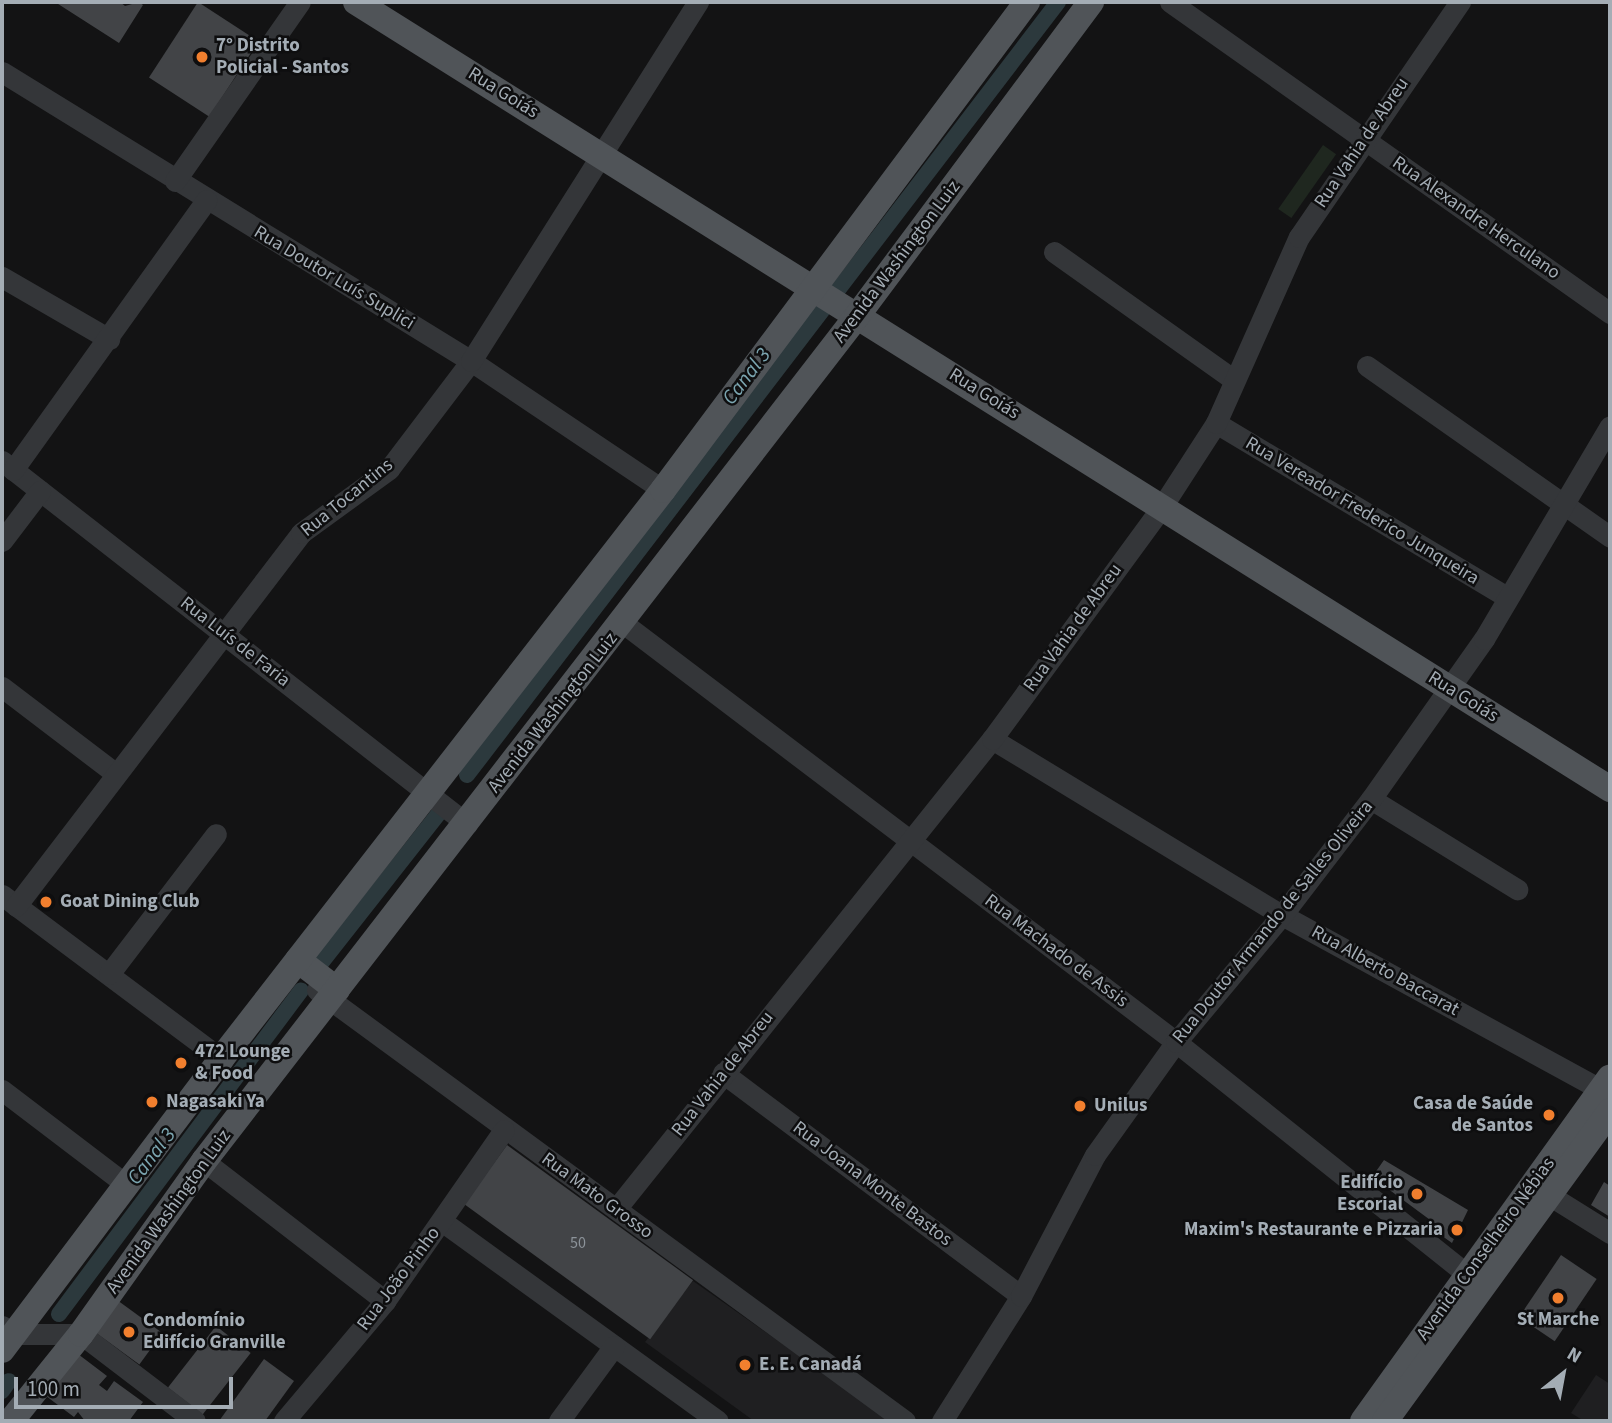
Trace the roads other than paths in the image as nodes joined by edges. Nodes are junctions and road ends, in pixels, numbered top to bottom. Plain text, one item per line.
1 (300, 2) edge
2 (356, 2) edge
3 (698, 2) edge
4 (1027, 2) edge
5 (1091, 2) edge
6 (1170, 2) edge
7 (1460, 2) edge
8 (2, 72) edge
9 (1364, 138) junction
10 (601, 154) junction
11 (175, 181) junction
12 (206, 200) junction
13 (1054, 252) dead end
14 (2, 277) edge
15 (834, 303) junction
16 (1610, 313) edge
17 (109, 338) junction
18 (471, 361) junction
19 (1367, 366) dead end
20 (1234, 380) junction
21 (1216, 423) junction
22 (1610, 426) edge
23 (8, 466) edge
24 (663, 490) junction
25 (40, 491) junction
26 (1562, 502) junction
27 (1163, 505) junction
28 (1610, 537) edge
29 (2, 541) edge
30 (1507, 598) junction
31 (623, 623) junction
32 (224, 634) junction
33 (2, 687) edge
34 (1447, 687) junction
35 (992, 738) junction
36 (116, 774) junction
37 (1610, 789) edge
38 (426, 794) junction
39 (1371, 799) junction
40 (467, 824) junction
41 (216, 834) dead end
42 (909, 840) junction
43 (1517, 890) dead end
44 (9, 900) edge
45 (1282, 915) junction
46 (294, 965) junction
47 (109, 974) junction
48 (334, 995) junction
49 (1176, 1042) junction
50 (221, 1059) junction
51 (723, 1073) junction
52 (2, 1090) edge
53 (1607, 1093) edge
54 (504, 1130) junction
55 (204, 1161) junction
56 (128, 1186) junction
57 (1549, 1195) junction
58 (616, 1209) junction
59 (443, 1222) junction
60 (1610, 1233) edge
61 (1474, 1281) junction
62 (1021, 1296) junction
63 (385, 1301) junction
64 (81, 1334) junction
65 (6, 1337) edge
66 (614, 1346) junction
67 (11, 1421) edge
68 (195, 1421) edge
69 (284, 1421) edge
70 (559, 1421) edge
71 (718, 1421) edge
72 (905, 1421) edge
73 (942, 1421) edge
74 (1363, 1421) edge
75 (1385, 1421) edge

1 - 11 street
2 - 10 main road, Rua Goiás
3 - 10 street, Rua Tocantins
4 - 15 main road, Avenida Washington Luiz
5 - 15 main road, Avenida Washington Luiz
6 - 9 street, Rua Alexandre Herculano
7 - 9 street, Rua Vahia de Abreu
8 - 11 street, Rua Doutor Luís Suplici
9 - 16 street, Rua Alexandre Herculano
9 - 20 street, Rua Vahia de Abreu
10 - 15 main road, Rua Goiás
10 - 18 street, Rua Tocantins
11 - 12 street, Rua Doutor Luís Suplici
12 - 17 street
12 - 18 street, Rua Doutor Luís Suplici
13 - 20 street
14 - 17 street
15 - 24 main road, Avenida Washington Luiz
15 - 27 main road, Rua Goiás
15 - 31 main road, Avenida Washington Luiz
17 - 23 street
18 - 24 street, Rua Doutor Luís Suplici
18 - 32 street, Rua Tocantins
19 - 26 street
20 - 21 street, Rua Vahia de Abreu
21 - 27 street, Rua Vahia de Abreu
21 - 30 street, Rua Vereador Frederico Junqueira
22 - 26 street, Rua Doutor Armando de Salles Oliveira
23 - 25 street, Rua Luís de Faria
24 - 38 main road, Avenida Washington Luiz
25 - 29 street
25 - 32 street, Rua Luís de Faria
26 - 28 street
26 - 30 street, Rua Doutor Armando de Salles Oliveira
27 - 34 main road, Rua Goiás
27 - 35 street, Rua Vahia de Abreu
30 - 34 street, Rua Doutor Armando de Salles Oliveira
31 - 40 main road, Avenida Washington Luiz
31 - 42 street, Rua Machado de Assis
32 - 36 street, Rua Tocantins
32 - 38 street, Rua Luís de Faria
33 - 36 street
34 - 37 main road, Rua Goiás
34 - 39 street, Rua Doutor Armando de Salles Oliveira
35 - 42 street, Rua Vahia de Abreu
35 - 45 street, Rua Alberto Baccarat
36 - 44 street, Rua Tocantins
38 - 40 street, Rua Luís de Faria
38 - 46 main road, Avenida Washington Luiz
39 - 43 street
39 - 45 street, Rua Doutor Armando de Salles Oliveira
40 - 48 main road, Avenida Washington Luiz
41 - 47 street
42 - 49 street, Rua Machado de Assis
42 - 51 street, Rua Vahia de Abreu
44 - 47 street
45 - 49 street, Rua Doutor Armando de Salles Oliveira
45 - 53 street, Rua Alberto Baccarat
46 - 48 main road
46 - 50 main road, Avenida Washington Luiz
47 - 50 street
48 - 54 street, Rua Mato Grosso
48 - 55 main road, Avenida Washington Luiz
49 - 61 street, Rua Machado de Assis
49 - 62 street, Rua Doutor Armando de Salles Oliveira
50 - 56 main road, Avenida Washington Luiz
51 - 58 street, Rua Vahia de Abreu
51 - 62 street, Rua Joana Monte Bastos
52 - 56 street
53 - 57 main road, Avenida Conselheiro Nébias
53 - 61 main road, Avenida Conselheiro Nébias
54 - 58 street, Rua Mato Grosso
54 - 59 street, Rua João Pinho
55 - 63 street
55 - 64 main road, Avenida Washington Luiz
56 - 65 main road, Avenida Washington Luiz
57 - 60 street
57 - 61 main road, Avenida Conselheiro Nébias
58 - 72 street, Rua Mato Grosso
59 - 63 street, Rua João Pinho
59 - 66 street
61 - 74 main road, Avenida Conselheiro Nébias
61 - 75 main road, Avenida Conselheiro Nébias
62 - 73 street, Rua Doutor Armando de Salles Oliveira
63 - 69 street, Rua João Pinho
64 - 65 street
64 - 67 main road, Avenida Washington Luiz
64 - 68 street
66 - 70 street
66 - 71 street

